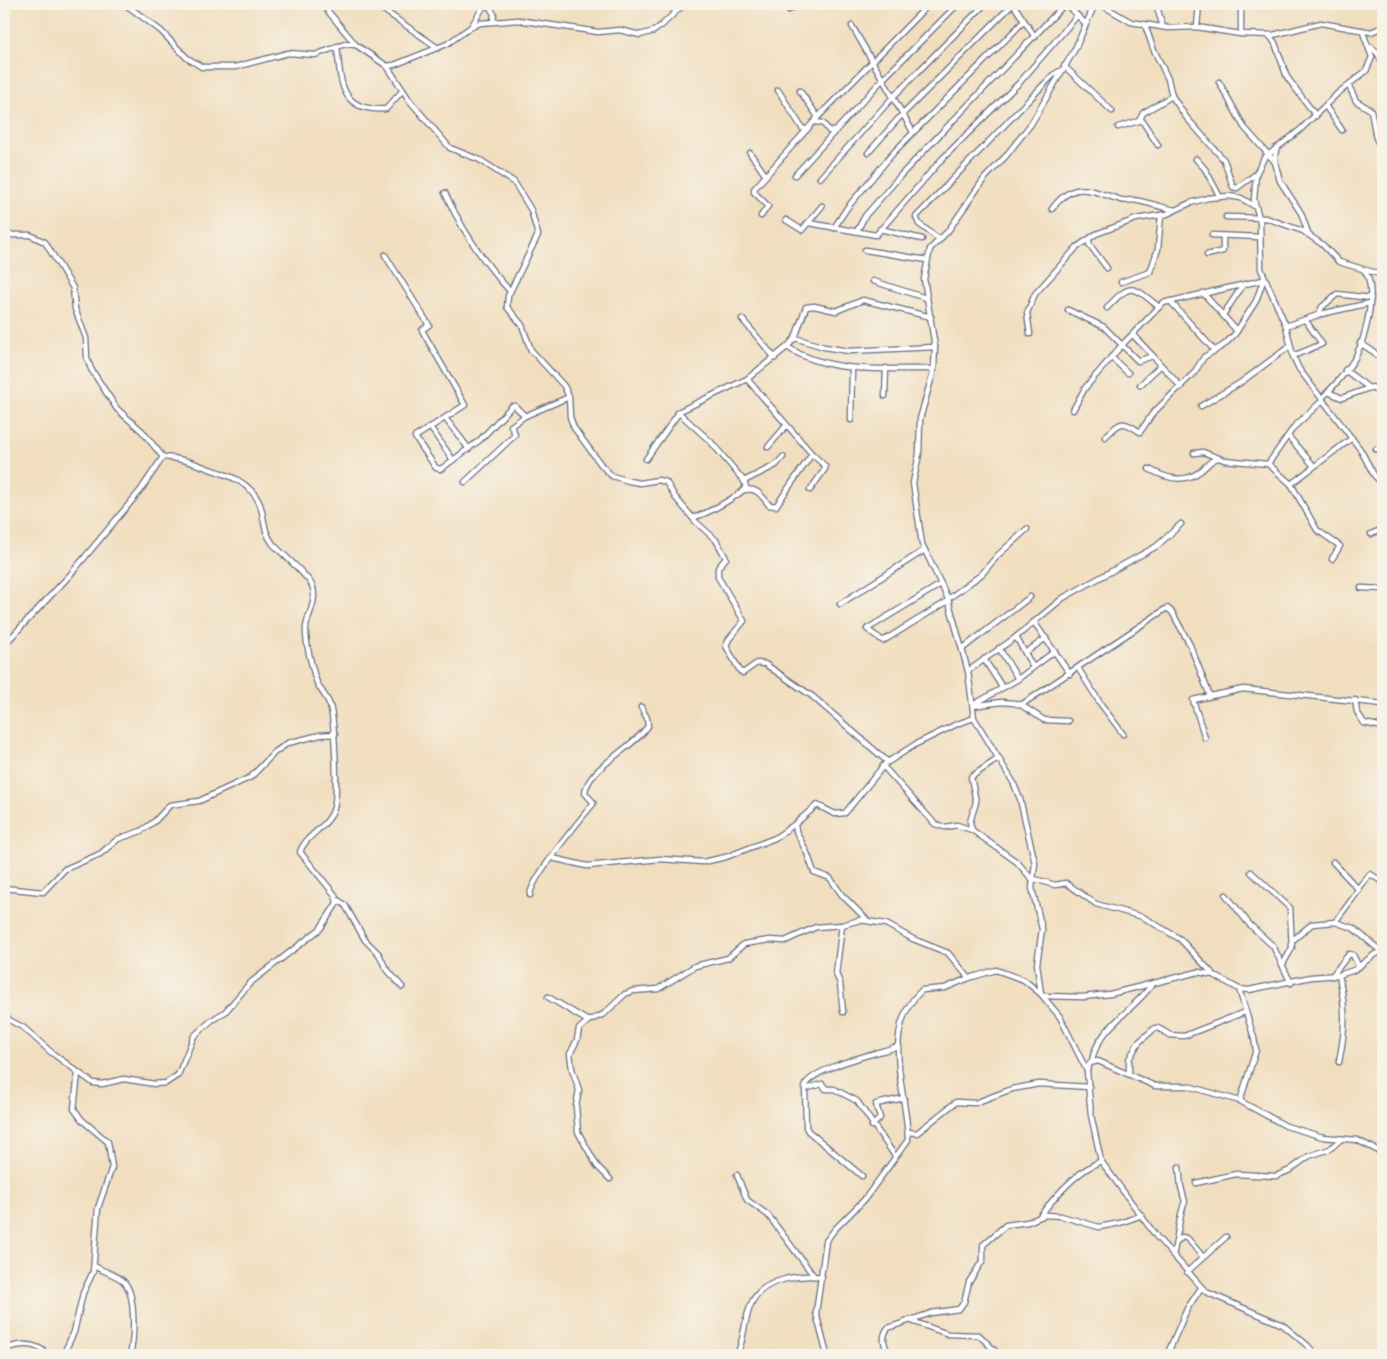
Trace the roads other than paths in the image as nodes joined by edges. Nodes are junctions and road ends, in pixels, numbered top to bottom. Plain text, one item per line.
1 (125, 4) edge
2 (322, 4) edge
3 (377, 4) edge
4 (487, 4) edge
5 (684, 4) edge
6 (798, 4) edge
7 (929, 4) edge
8 (958, 4) edge
9 (985, 4) edge
10 (1013, 4) edge
11 (1065, 4) edge
12 (1094, 4) edge
13 (1100, 4) edge
14 (1156, 4) edge
15 (1199, 4) edge
16 (1241, 4) edge
17 (789, 10) dead end
18 (1077, 16) junction
19 (493, 21) junction
20 (1023, 22) junction
21 (1085, 22) junction
22 (1146, 25) junction
23 (852, 26) dead end
24 (471, 27) junction
25 (1164, 27) junction
26 (1197, 27) junction
27 (1383, 27) edge
28 (1362, 30) junction
29 (1241, 34) junction
30 (1270, 35) junction
31 (1035, 37) junction
32 (356, 45) junction
33 (337, 46) junction
34 (1370, 46) junction
35 (438, 48) junction
36 (872, 61) junction
37 (1383, 65) edge
38 (387, 66) junction
39 (1064, 66) junction
40 (1060, 71) junction
41 (883, 79) junction
42 (1218, 82) dead end
43 (1349, 86) junction
44 (404, 90) junction
45 (778, 90) dead end
46 (800, 91) dead end
47 (1172, 96) junction
48 (893, 97) junction
49 (1326, 107) junction
50 (1112, 111) dead end
51 (903, 115) junction
52 (1316, 116) junction
53 (817, 119) junction
54 (1141, 119) junction
55 (1118, 127) dead end
56 (807, 130) junction
57 (1342, 130) dead end
58 (835, 131) junction
59 (913, 132) junction
60 (1383, 133) edge
61 (1375, 134) junction
62 (1158, 145) dead end
63 (1276, 148) junction
64 (1383, 151) edge
65 (750, 153) dead end
66 (868, 153) dead end
67 (1268, 155) junction
68 (1196, 159) dead end
69 (1275, 162) junction
70 (1256, 174) junction
71 (795, 175) dead end
72 (766, 176) junction
73 (820, 178) dead end
74 (445, 193) dead end
75 (1220, 197) junction
76 (822, 206) dead end
77 (1256, 207) junction
78 (1052, 209) dead end
79 (1175, 210) junction
80 (1161, 215) junction
81 (761, 216) dead end
82 (1226, 217) dead end
83 (1260, 217) junction
84 (786, 220) dead end
85 (809, 223) junction
86 (834, 228) junction
87 (880, 229) junction
88 (857, 231) junction
89 (1308, 233) junction
90 (4, 235) edge
91 (1212, 235) dead end
92 (1223, 236) junction
93 (1260, 237) junction
94 (922, 239) dead end
95 (940, 240) junction
96 (1088, 240) junction
97 (865, 250) dead end
98 (385, 255) dead end
99 (1207, 255) dead end
100 (927, 260) junction
101 (1107, 268) dead end
102 (1364, 269) junction
103 (1383, 275) edge
104 (1264, 279) junction
105 (873, 282) dead end
106 (1121, 282) dead end
107 (1244, 284) junction
108 (510, 292) junction
109 (1203, 293) junction
110 (926, 298) junction
111 (1170, 300) junction
112 (1371, 301) junction
113 (1159, 307) junction
114 (1106, 308) dead end
115 (1068, 310) dead end
116 (1223, 315) junction
117 (1318, 315) junction
118 (931, 317) junction
119 (742, 319) dead end
120 (1306, 320) junction
121 (1286, 326) junction
122 (1237, 331) junction
123 (1030, 334) dead end
124 (1133, 334) junction
125 (795, 338) junction
126 (1360, 343) junction
127 (1122, 346) junction
128 (1290, 346) junction
129 (787, 347) junction
130 (935, 347) junction
131 (1214, 351) junction
132 (1152, 356) junction
133 (1293, 356) junction
134 (1111, 357) junction
135 (775, 358) junction
136 (1383, 362) edge
137 (1160, 366) junction
138 (886, 368) junction
139 (852, 369) junction
140 (934, 369) junction
141 (1345, 370) junction
142 (1128, 373) dead end
143 (748, 379) junction
144 (1140, 385) dead end
145 (1181, 387) junction
146 (1369, 388) junction
147 (1328, 392) junction
148 (885, 396) dead end
149 (1383, 396) edge
150 (569, 397) junction
151 (1322, 399) junction
152 (1201, 406) dead end
153 (1073, 410) dead end
154 (678, 412) junction
155 (525, 416) junction
156 (445, 418) junction
157 (852, 420) dead end
158 (786, 426) junction
159 (430, 427) junction
160 (1105, 436) dead end
161 (1288, 436) junction
162 (1352, 438) junction
163 (1383, 445) edge
164 (768, 447) dead end
165 (469, 449) junction
166 (1376, 450) dead end
167 (1194, 453) dead end
168 (812, 454) junction
169 (163, 457) junction
170 (784, 457) dead end
171 (1218, 458) junction
172 (646, 459) dead end
173 (453, 460) junction
174 (1268, 464) junction
175 (1314, 466) junction
176 (1149, 470) dead end
177 (744, 481) junction
178 (465, 482) dead end
179 (1291, 484) junction
180 (1383, 485) edge
181 (744, 490) junction
182 (810, 490) dead end
183 (692, 517) junction
184 (1181, 524) dead end
185 (1027, 529) dead end
186 (1383, 529) edge
187 (1371, 534) dead end
188 (924, 551) junction
189 (1332, 559) dead end
190 (942, 584) junction
191 (1383, 587) edge
192 (1361, 588) dead end
193 (1030, 597) dead end
194 (948, 600) junction
195 (840, 604) dead end
196 (1034, 622) junction
197 (1016, 637) junction
198 (1046, 638) junction
199 (4, 645) edge
200 (999, 648) junction
201 (962, 649) junction
202 (1055, 651) junction
203 (1025, 653) junction
204 (984, 659) junction
205 (1034, 667) junction
206 (1078, 668) junction
207 (968, 671) junction
208 (1070, 674) junction
209 (1018, 679) junction
210 (1002, 688) junction
211 (1210, 696) junction
212 (1355, 700) junction
213 (1383, 704) edge
214 (1021, 705) junction
215 (973, 706) junction
216 (641, 707) dead end
217 (974, 718) junction
218 (1068, 721) dead end
219 (1383, 727) edge
220 (334, 734) junction
221 (1123, 734) dead end
222 (1205, 738) dead end
223 (998, 758) junction
224 (888, 762) junction
225 (883, 766) junction
226 (795, 824) junction
227 (972, 830) junction
228 (552, 858) junction
229 (1333, 862) dead end
230 (1251, 872) dead end
231 (1034, 878) junction
232 (1383, 882) edge
233 (4, 888) edge
234 (1358, 888) junction
235 (1226, 894) dead end
236 (530, 896) dead end
237 (338, 900) junction
238 (867, 920) junction
239 (1335, 922) junction
240 (842, 925) junction
241 (1293, 940) junction
242 (1383, 952) edge
243 (1283, 964) junction
244 (1359, 967) junction
245 (1214, 975) junction
246 (1339, 975) junction
247 (1332, 976) junction
248 (969, 978) junction
249 (1153, 983) junction
250 (1291, 983) junction
251 (402, 987) dead end
252 (1239, 990) junction
253 (1042, 995) junction
254 (548, 997) dead end
255 (843, 1012) dead end
256 (1245, 1012) junction
257 (4, 1017) edge
258 (588, 1022) junction
259 (899, 1046) junction
260 (1092, 1061) junction
261 (1339, 1062) dead end
262 (1087, 1071) junction
263 (78, 1073) junction
264 (1129, 1074) junction
265 (1089, 1087) junction
266 (805, 1090) junction
267 (904, 1098) junction
268 (1240, 1101) junction
269 (872, 1126) junction
270 (908, 1132) junction
271 (1342, 1139) junction
272 (1383, 1153) edge
273 (895, 1156) junction
274 (1101, 1161) junction
275 (1179, 1167) dead end
276 (737, 1175) dead end
277 (862, 1176) dead end
278 (610, 1179) dead end
279 (1196, 1184) dead end
280 (1142, 1215) junction
281 (1040, 1216) junction
282 (1226, 1237) dead end
283 (1177, 1240) junction
284 (1173, 1255) junction
285 (1203, 1257) junction
286 (94, 1266) junction
287 (1187, 1272) junction
288 (814, 1276) junction
289 (822, 1277) junction
290 (1201, 1288) junction
291 (909, 1320) junction
292 (4, 1349) edge
293 (48, 1355) edge
294 (63, 1355) edge
295 (130, 1355) edge
296 (737, 1355) edge
297 (827, 1355) edge
298 (889, 1355) edge
299 (999, 1355) edge
300 (1167, 1355) edge
301 (1316, 1355) edge

1 - 33 street
2 - 32 street
3 - 35 street
4 - 19 street
4 - 24 street
5 - 19 street
6 - 17 street
7 - 36 street
8 - 41 street
9 - 48 street
10 - 20 street
10 - 51 street
11 - 18 street
11 - 31 street
12 - 21 street
13 - 22 street
14 - 25 street
15 - 26 street
16 - 29 street
18 - 21 street
18 - 87 street
19 - 24 street
20 - 31 street
20 - 59 street
21 - 39 street
22 - 25 street
22 - 47 street
23 - 36 street
24 - 35 street
25 - 26 street
26 - 29 street
27 - 28 street
28 - 30 street
28 - 34 street
29 - 30 street
30 - 52 street
31 - 88 street
32 - 33 street
32 - 38 street
33 - 44 street
34 - 37 street
34 - 43 street
35 - 38 street
36 - 41 street
36 - 53 street
38 - 44 street
39 - 40 street
39 - 50 street
40 - 95 street
40 - 95 street
41 - 48 street
41 - 58 street
42 - 67 street
43 - 49 street
43 - 61 street
44 - 108 street
45 - 56 street
46 - 53 street
47 - 54 street
47 - 70 street
48 - 51 street
48 - 73 street
49 - 52 street
49 - 57 street
51 - 59 street
51 - 66 street
52 - 63 street
53 - 56 street
53 - 58 street
54 - 55 street
54 - 62 street
56 - 72 street
58 - 71 street
59 - 86 street
60 - 61 street
61 - 64 street
63 - 67 street
63 - 69 street
65 - 72 street
67 - 69 street
67 - 70 street
68 - 75 street
69 - 89 street
70 - 77 street
72 - 81 street
74 - 108 street
75 - 77 street
75 - 79 street
76 - 85 street
77 - 83 street
78 - 79 street
79 - 80 street
80 - 96 street
80 - 106 street
82 - 83 street
83 - 89 street
83 - 93 street
84 - 85 street
85 - 86 street
86 - 88 street
87 - 88 street
87 - 94 street
89 - 102 street
90 - 169 street
91 - 92 street
92 - 93 street
92 - 99 street
93 - 104 street
95 - 100 street
96 - 101 street
96 - 123 street
97 - 100 street
98 - 156 street
100 - 110 street
102 - 103 street
102 - 112 street
104 - 107 street
104 - 121 street
104 - 122 street
105 - 110 street
107 - 109 street
107 - 116 street
108 - 150 street
109 - 111 street
109 - 116 street
110 - 118 street
111 - 113 street
111 - 131 street
112 - 117 street
112 - 117 street
112 - 126 street
113 - 114 street
113 - 124 street
115 - 127 street
116 - 122 street
117 - 120 street
118 - 125 street
118 - 130 street
119 - 135 street
120 - 121 street
120 - 133 street
121 - 128 street
122 - 131 street
124 - 127 street
124 - 132 street
125 - 129 street
125 - 130 street
126 - 136 street
126 - 141 street
127 - 132 street
127 - 134 street
128 - 133 street
128 - 152 street
129 - 135 street
129 - 139 street
130 - 140 street
131 - 145 street
132 - 137 street
133 - 151 street
134 - 142 street
134 - 153 street
135 - 143 street
137 - 144 street
137 - 145 street
138 - 139 street
138 - 140 street
138 - 148 street
139 - 157 street
140 - 188 street
141 - 146 street
141 - 147 street
143 - 154 street
143 - 158 street
145 - 160 street
146 - 147 street
146 - 149 street
147 - 151 street
150 - 155 street
150 - 183 street
151 - 161 street
151 - 162 street
154 - 172 street
154 - 177 street
155 - 165 street
155 - 178 street
156 - 159 street
156 - 165 street
158 - 164 street
158 - 168 street
159 - 173 street
159 - 173 street
161 - 174 street
161 - 175 street
162 - 175 street
162 - 180 street
163 - 166 street
165 - 173 street
167 - 171 street
168 - 181 street
168 - 182 street
169 - 199 street
169 - 220 street
170 - 177 street
171 - 174 street
171 - 176 street
174 - 179 street
175 - 179 street
177 - 181 street
179 - 189 street
181 - 183 street
183 - 224 street
184 - 196 street
185 - 194 street
186 - 187 street
188 - 190 street
188 - 195 street
190 - 194 street
190 - 194 street
191 - 192 street
193 - 201 street
194 - 201 street
196 - 197 street
196 - 198 street
197 - 200 street
197 - 203 street
198 - 202 street
198 - 203 street
200 - 204 street
200 - 209 street
201 - 207 street
202 - 205 street
202 - 208 street
203 - 205 street
204 - 207 street
204 - 210 street
205 - 209 street
206 - 208 street
206 - 211 street
206 - 221 street
207 - 215 street
208 - 214 street
209 - 210 street
210 - 215 street
211 - 212 street
211 - 222 street
212 - 213 street
212 - 219 street
214 - 215 street
214 - 218 street
215 - 217 street
216 - 228 street
217 - 223 street
217 - 224 street
220 - 233 street
220 - 237 street
223 - 227 street
223 - 231 street
224 - 225 street
225 - 226 street
225 - 227 street
226 - 228 street
226 - 238 street
227 - 231 street
228 - 236 street
229 - 234 street
230 - 241 street
231 - 245 street
231 - 253 street
232 - 234 street
234 - 239 street
235 - 243 street
237 - 251 street
237 - 263 street
238 - 240 street
238 - 248 street
239 - 241 street
239 - 242 street
240 - 255 street
240 - 258 street
241 - 243 street
242 - 244 street
243 - 250 street
244 - 246 street
244 - 247 street
245 - 249 street
245 - 252 street
246 - 247 street
246 - 261 street
247 - 250 street
248 - 253 street
248 - 259 street
249 - 253 street
249 - 260 street
250 - 252 street
252 - 256 street
253 - 262 street
254 - 258 street
256 - 264 street
256 - 268 street
257 - 263 street
258 - 278 street
259 - 266 street
259 - 267 street
260 - 262 street
260 - 264 street
262 - 265 street
263 - 286 street
264 - 268 street
265 - 270 street
265 - 274 street
266 - 269 street
266 - 277 street
267 - 269 street
267 - 270 street
268 - 271 street
269 - 273 street
270 - 273 street
271 - 272 street
271 - 279 street
273 - 289 street
274 - 280 street
274 - 281 street
275 - 283 street
276 - 288 street
280 - 281 street
280 - 284 street
281 - 291 street
282 - 285 street
283 - 284 street
283 - 285 street
284 - 287 street
285 - 287 street
286 - 294 street
286 - 295 street
287 - 290 street
288 - 289 street
288 - 296 street
289 - 297 street
290 - 300 street
290 - 301 street
291 - 298 street
291 - 299 street
292 - 293 street

